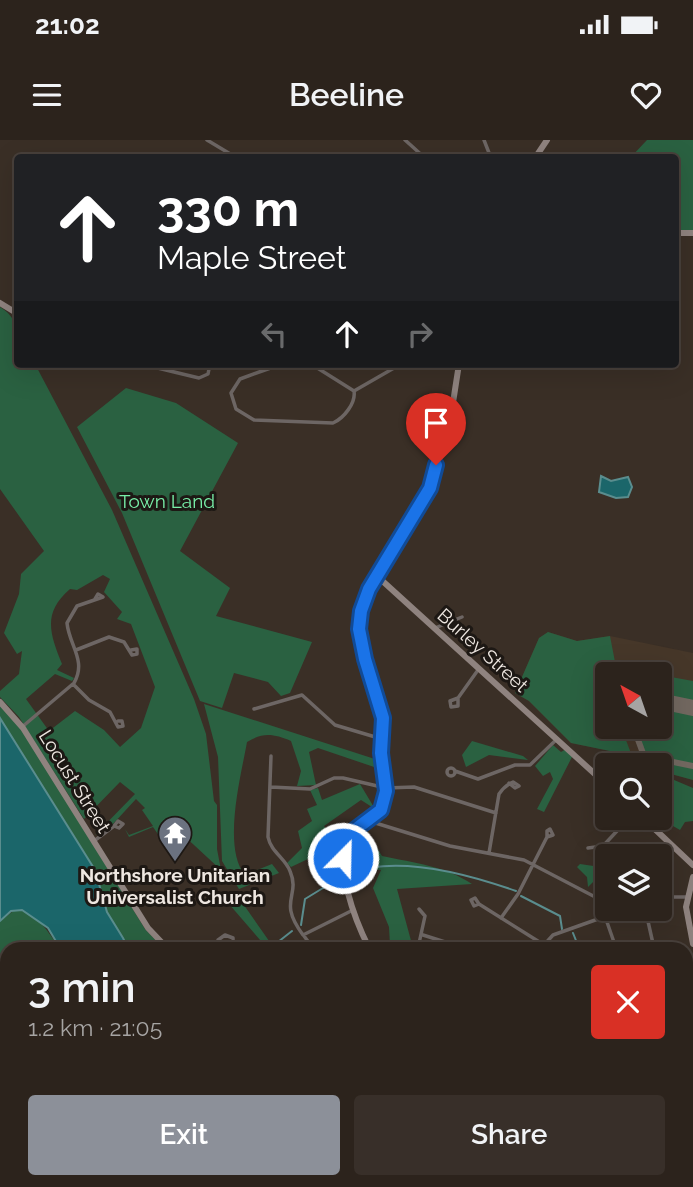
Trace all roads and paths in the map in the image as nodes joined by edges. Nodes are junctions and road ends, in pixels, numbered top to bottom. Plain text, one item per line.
1 (207, 140) edge
2 (405, 140) edge
3 (230, 154) edge
4 (421, 154) edge
5 (159, 368) edge
6 (209, 368) edge
7 (269, 368) edge
8 (317, 368) edge
9 (394, 368) edge
10 (458, 368) edge
11 (262, 370) joint
12 (354, 391) junction
13 (377, 576) junction
14 (95, 599) dead end
15 (462, 617) dead end
16 (435, 628) junction
17 (76, 650) junction
18 (131, 650) dead end
19 (479, 668) junction
20 (73, 684) junction
21 (458, 698) dead end
22 (0, 702) edge
23 (254, 709) dead end
24 (118, 721) dead end
25 (22, 727) junction
26 (556, 738) junction
27 (382, 739) junction
28 (271, 756) dead end
29 (455, 771) dead end
30 (595, 774) edge
31 (509, 783) dead end
32 (270, 787) junction
33 (386, 788) junction
34 (496, 813) junction
35 (369, 821) junction
36 (114, 826) dead end
37 (618, 830) edge
38 (656, 830) edge
39 (547, 837) dead end
40 (94, 841) junction
41 (589, 848) dead end
42 (489, 853) junction
43 (534, 865) junction
44 (693, 865) edge
45 (693, 877) edge
46 (595, 896) edge
47 (672, 897) edge
48 (686, 897) junction
49 (479, 904) dead end
50 (419, 908) dead end
51 (353, 910) junction
52 (501, 918) junction
53 (595, 921) edge
54 (607, 921) edge
55 (648, 921) edge
56 (423, 935) junction
57 (303, 936) junction
58 (161, 942) edge
59 (218, 942) edge
60 (234, 942) edge
61 (308, 942) edge
62 (366, 942) edge
63 (420, 942) edge
64 (445, 942) edge
65 (539, 942) edge
66 (547, 942) edge
67 (614, 942) edge
68 (653, 942) edge
69 (692, 942) edge

1 - 3 street
2 - 4 street
5 - 6 street
7 - 11 street
8 - 12 street
9 - 12 street
10 - 13 main road
11 - 12 street
13 - 16 main road, Burley Street
13 - 27 main road
14 - 17 street
15 - 16 street
16 - 19 main road, Burley Street
17 - 18 street
17 - 20 street
19 - 21 street
19 - 26 main road, Burley Street
20 - 24 street
20 - 25 street
22 - 25 main road, Locust Street
23 - 27 street
25 - 40 main road, Locust Street
26 - 29 street
26 - 30 main road, Burley Street
27 - 33 main road
28 - 32 street
31 - 34 street
32 - 33 street
32 - 57 street
33 - 34 street
33 - 35 main road
34 - 42 street
35 - 42 street
35 - 51 main road
36 - 40 street
37 - 41 street
38 - 44 main road
39 - 43 street
40 - 58 main road, Locust Street
42 - 43 street
43 - 46 street
43 - 52 street
45 - 48 main road
47 - 48 street
48 - 69 main road
49 - 52 street
50 - 56 street
51 - 57 street
51 - 62 main road
52 - 65 street
53 - 66 street
54 - 67 street
55 - 68 street
56 - 63 street
56 - 64 street
57 - 61 street
59 - 60 street

